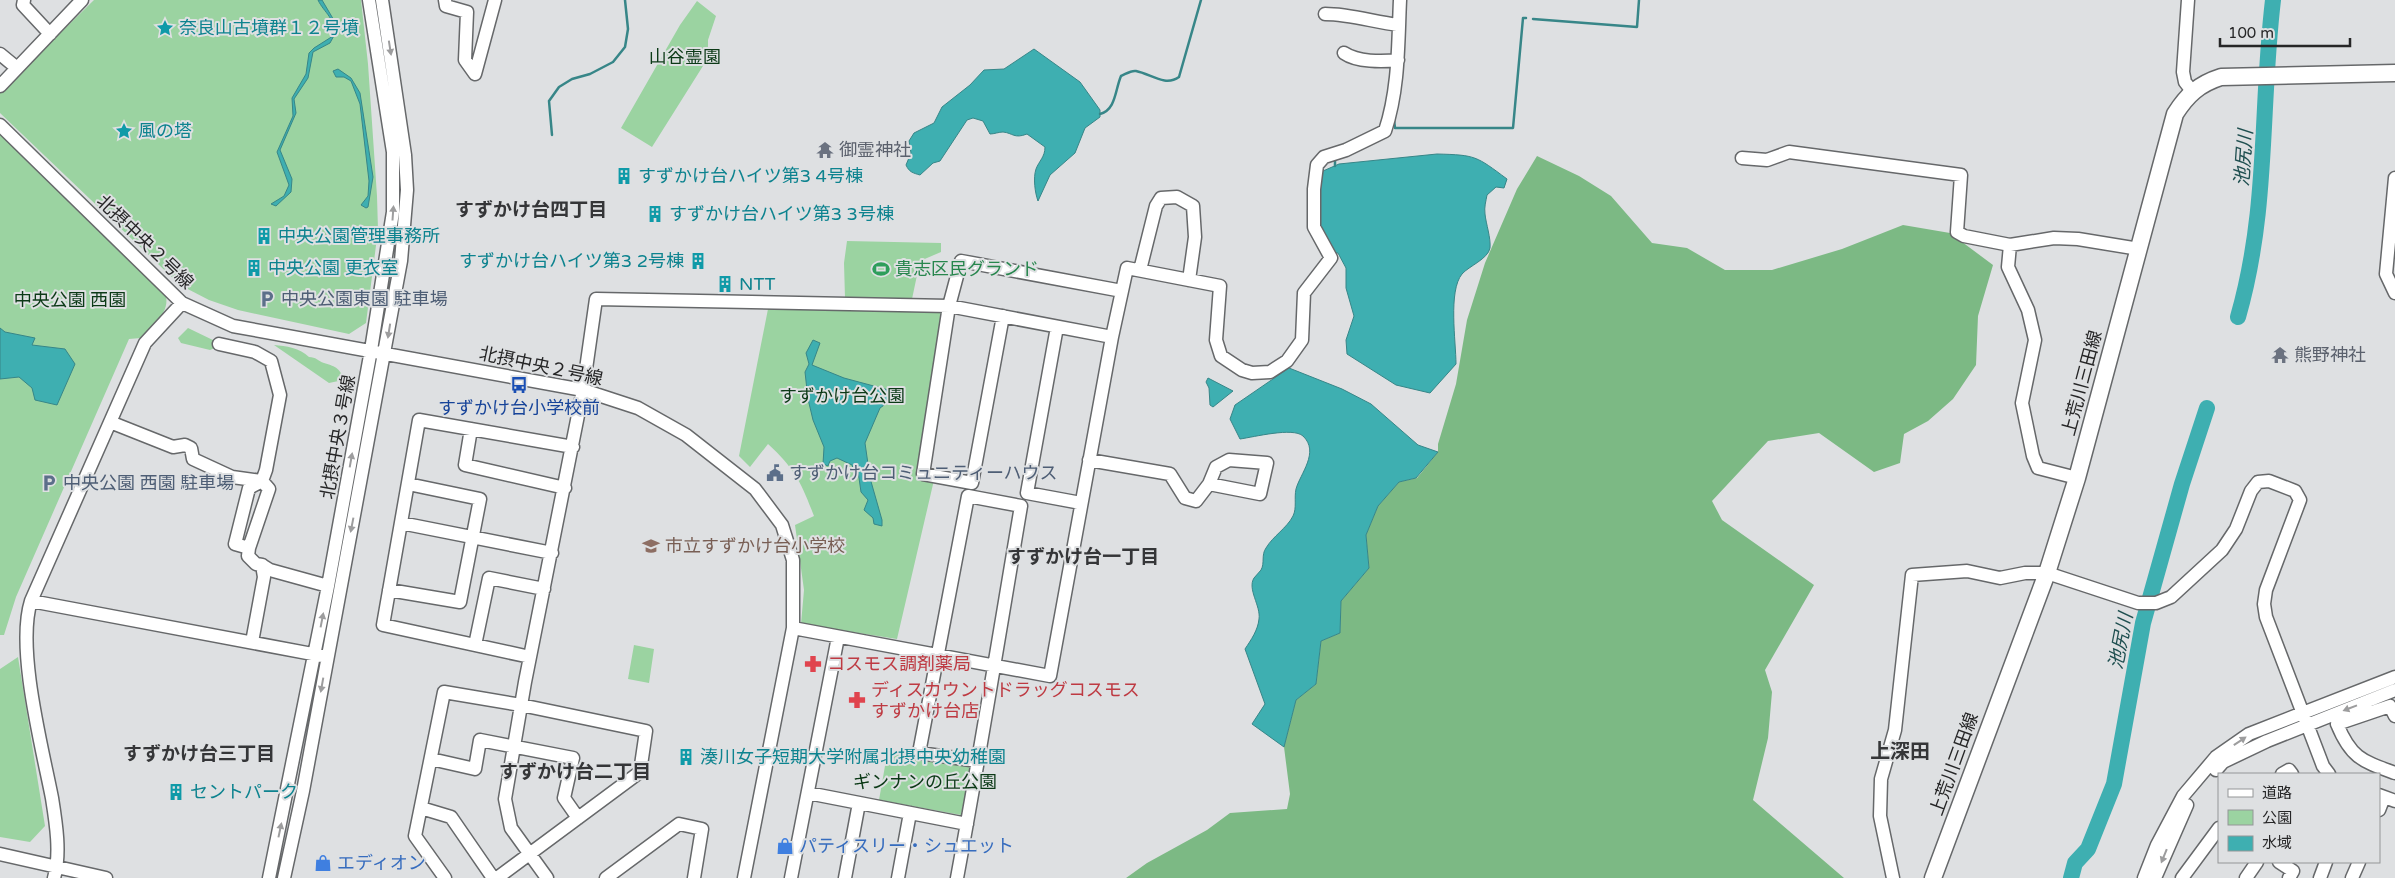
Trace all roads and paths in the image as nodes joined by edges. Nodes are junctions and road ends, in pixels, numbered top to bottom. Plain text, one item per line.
1 (24, 0) edge
2 (82, 0) edge
3 (369, 0) edge
4 (382, 0) edge
5 (445, 0) edge
6 (495, 0) edge
7 (1400, 0) edge
8 (2188, 0) edge
9 (1325, 14) dead end
10 (1399, 25) junction
11 (50, 34) junction
12 (1344, 53) dead end
13 (0, 54) edge
14 (1398, 60) junction
15 (17, 68) junction
16 (2395, 72) edge
17 (0, 86) edge
18 (2192, 91) junction
19 (0, 125) edge
20 (1742, 158) dead end
21 (2395, 178) edge
22 (2010, 246) junction
23 (2139, 249) junction
24 (1140, 270) junction
25 (1189, 280) junction
26 (1122, 291) junction
27 (2395, 293) edge
28 (182, 303) junction
29 (949, 306) junction
30 (1003, 316) junction
31 (1057, 327) junction
32 (1112, 337) junction
33 (219, 344) dead end
34 (372, 350) junction
35 (385, 354) junction
36 (584, 390) junction
37 (110, 422) junction
38 (471, 429) junction
39 (573, 447) junction
40 (1089, 460) junction
41 (2077, 478) junction
42 (262, 481) junction
43 (408, 484) junction
44 (1210, 484) dead end
45 (565, 488) junction
46 (1082, 503) junction
47 (401, 523) junction
48 (474, 537) junction
49 (249, 548) junction
50 (552, 552) junction
51 (262, 566) junction
52 (2047, 573) junction
53 (328, 586) junction
54 (389, 590) junction
55 (544, 590) junction
56 (31, 601) junction
57 (793, 628) junction
58 (838, 637) junction
59 (252, 642) junction
60 (475, 645) junction
61 (937, 655) junction
62 (321, 656) junction
63 (530, 657) junction
64 (994, 666) junction
65 (2395, 677) edge
66 (2395, 690) edge
67 (521, 705) junction
68 (2393, 709) edge
69 (2305, 719) junction
70 (514, 746) junction
71 (431, 759) junction
72 (978, 761) junction
73 (2364, 768) edge
74 (2328, 773) edge
75 (2395, 773) edge
76 (808, 793) junction
77 (2386, 797) edge
78 (859, 803) junction
79 (421, 808) junction
80 (2380, 808) edge
81 (910, 813) junction
82 (578, 818) junction
83 (967, 824) junction
84 (2218, 829) edge
85 (0, 854) edge
86 (530, 854) junction
87 (2256, 863) edge
88 (2281, 863) edge
89 (2326, 863) edge
90 (2359, 863) edge
91 (55, 872) edge
92 (106, 878) edge
93 (269, 878) edge
94 (284, 878) edge
95 (444, 878) edge
96 (493, 878) edge
97 (497, 878) edge
98 (547, 878) edge
99 (606, 878) edge
100 (694, 878) edge
101 (744, 878) edge
102 (791, 878) edge
103 (845, 878) edge
104 (898, 878) edge
105 (957, 878) edge
106 (1894, 878) edge
107 (1933, 878) edge
108 (2144, 878) edge
109 (2155, 878) edge
110 (2182, 878) edge
111 (2246, 878) edge
112 (2289, 878) edge
113 (2320, 878) edge
114 (2352, 878) edge

1 - 11 street
2 - 11 street
34 -> 3 street, 北摂中央３号線
4 -> 35 street, 北摂中央３号線
5 - 6 street
7 - 10 street
8 - 18 street
9 - 10 street
10 - 14 street
11 - 15 street
12 - 14 street
13 - 15 street
14 - 25 street
15 - 17 street
16 - 18 main road, 上荒川三田線
18 - 23 main road, 上荒川三田線
19 - 28 street, 北摂中央２号線
20 - 22 street
21 - 27 street
22 - 23 street
22 - 41 street
23 - 41 main road, 上荒川三田線
24 - 25 street
24 - 25 street
24 - 26 street
26 - 29 street
26 - 32 street
28 - 34 street, 北摂中央２号線
28 - 37 street
29 - 30 street
29 - 30 street
29 - 36 street
30 - 31 street
31 - 32 street
31 - 46 street
32 - 40 street
33 - 42 street
34 - 35 street, 北摂中央２号線
53 -> 34 street, 北摂中央３号線
35 - 36 street, 北摂中央２号線
35 -> 62 street, 北摂中央３号線
36 - 39 street
36 - 57 street, 北摂中央２号線
37 - 42 street
37 - 56 street
38 - 39 street
38 - 43 street
38 - 45 street
39 - 45 street
40 - 44 street
40 - 46 street
41 - 52 main road, 上荒川三田線
42 - 49 street
42 - 49 street
43 - 47 street
43 - 48 street
45 - 50 street
46 - 64 street
47 - 48 street
47 - 54 street
48 - 50 street
48 - 54 street
49 - 51 street
50 - 55 street
51 - 53 street
51 - 59 street
52 - 69 street
52 - 106 street
52 - 107 main road, 上荒川三田線
62 -> 53 street, 北摂中央３号線
54 - 60 street
55 - 60 street
55 - 63 street
56 - 59 street
56 - 91 street
57 - 58 street
57 - 101 street, 北摂中央２号線
58 - 61 street
58 - 76 street
59 - 62 street
60 - 63 street
61 - 64 street
61 - 64 street
61 - 72 street
93 -> 62 street, 北摂中央３号線
62 -> 94 street, 北摂中央３号線
63 - 67 street
64 - 72 street
65 - 69 street
66 -> 69 street
67 - 70 street
67 - 71 street
67 - 82 street
68 - 73 street
69 - 74 street
108 -> 69 street
69 -> 109 street
70 - 71 street
70 - 82 street
70 - 86 street
71 - 79 street
72 - 83 street
73 - 75 street
76 - 78 street
76 - 102 street
77 - 80 street
78 - 81 street
78 - 103 street
79 - 95 street
79 - 96 street
81 - 83 street
81 - 104 street
82 - 86 street
83 - 105 street
84 - 110 street
85 - 91 street
86 - 97 street
86 - 98 street
87 - 111 street
88 - 112 street
89 - 113 street
90 - 114 street
91 - 92 street
99 - 100 street

